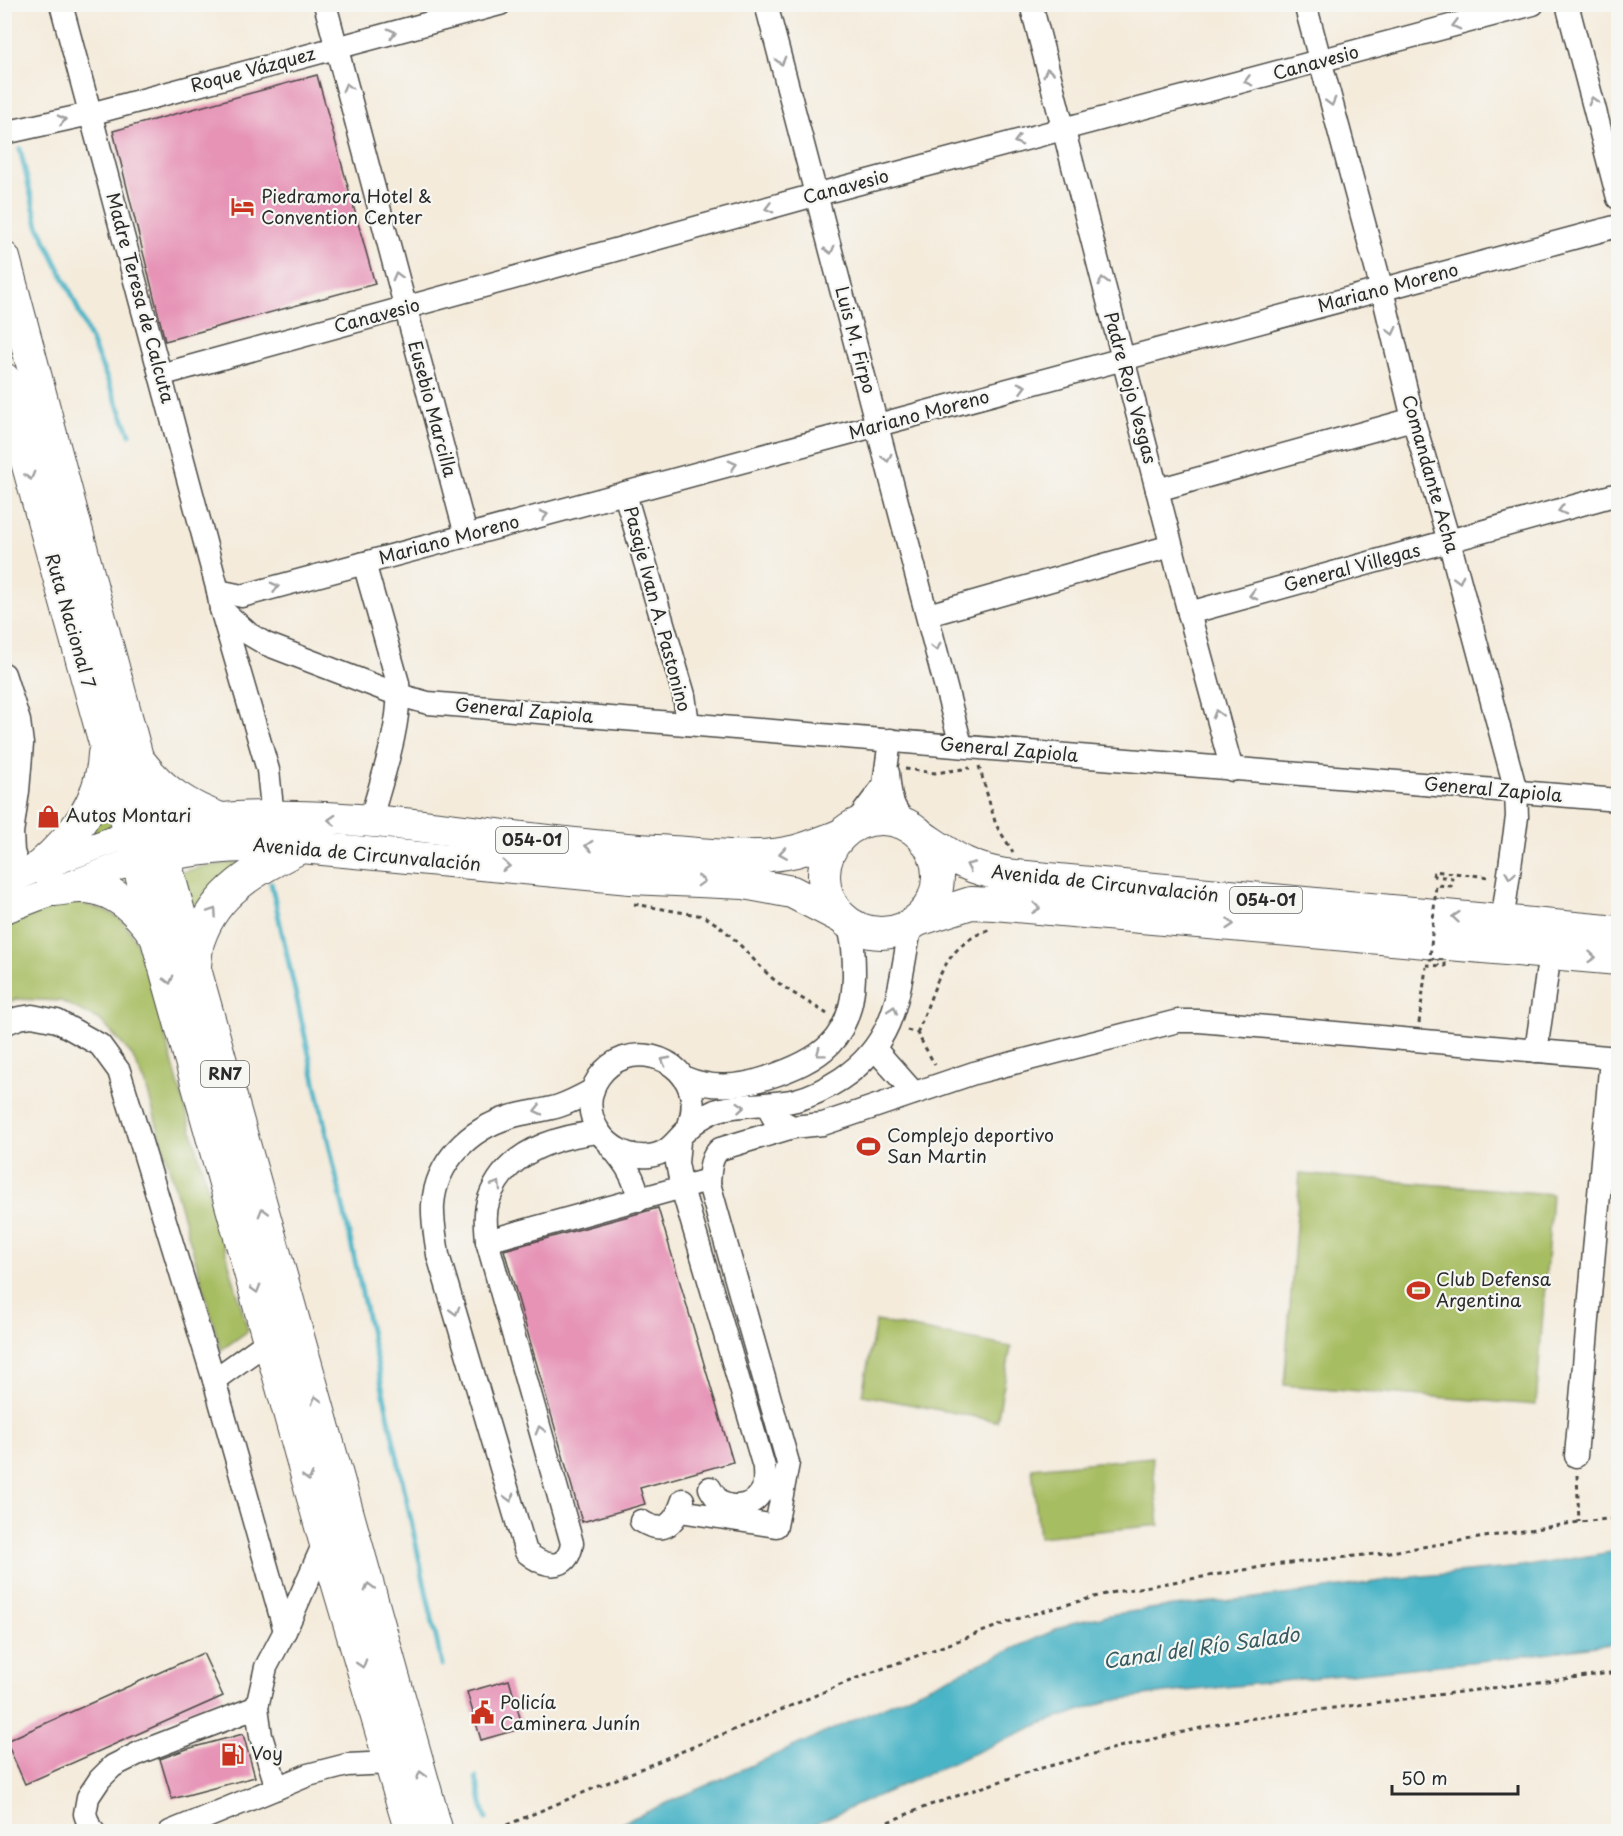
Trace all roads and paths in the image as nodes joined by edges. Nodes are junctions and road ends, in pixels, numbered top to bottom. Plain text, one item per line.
1 (61, 4) edge
2 (325, 4) edge
3 (500, 4) edge
4 (766, 4) edge
5 (1030, 4) edge
6 (1305, 4) edge
7 (1533, 4) edge
8 (1567, 4) edge
9 (336, 48) junction
10 (1320, 62) junction
11 (90, 114) junction
12 (1063, 129) junction
13 (4, 133) edge
14 (815, 195) junction
15 (1618, 198) edge
16 (1618, 226) edge
17 (4, 258) edge
18 (1382, 290) junction
19 (405, 308) junction
20 (1123, 359) junction
21 (160, 375) junction
22 (4, 379) edge
23 (1413, 419) junction
24 (878, 426) junction
25 (1157, 490) junction
26 (626, 494) junction
27 (1618, 494) edge
28 (466, 535) junction
29 (1449, 541) junction
30 (1172, 546) junction
31 (364, 563) junction
32 (219, 600) junction
33 (1189, 613) junction
34 (928, 615) junction
35 (4, 674) edge
36 (399, 695) junction
37 (688, 724) junction
38 (890, 740) junction
39 (104, 741) junction
40 (961, 745) junction
41 (139, 760) junction
42 (1232, 770) junction
43 (887, 772) junction
44 (1516, 791) junction
45 (1618, 800) edge
46 (273, 817) junction
47 (222, 819) junction
48 (370, 822) junction
49 (847, 830) junction
50 (916, 831) junction
51 (147, 845) junction
52 (302, 847) junction
53 (30, 879) edge
54 (1509, 879) junction
55 (634, 904) dead end
56 (4, 910) edge
57 (844, 920) junction
58 (914, 922) junction
59 (1618, 932) edge
60 (1500, 934) junction
61 (156, 936) junction
62 (1552, 939) junction
63 (1618, 959) edge
64 (195, 967) junction
65 (846, 1020) junction
66 (4, 1024) edge
67 (887, 1027) junction
68 (1417, 1040) junction
69 (875, 1049) junction
70 (1536, 1051) junction
71 (1615, 1058) edge
72 (685, 1078) junction
73 (945, 1082) junction
74 (593, 1090) junction
75 (914, 1093) junction
76 (768, 1105) junction
77 (793, 1127) junction
78 (683, 1135) junction
79 (603, 1138) junction
80 (709, 1183) junction
81 (682, 1188) junction
82 (639, 1200) junction
83 (487, 1240) junction
84 (270, 1340) junction
85 (214, 1380) junction
86 (1576, 1456) joint
87 (710, 1488) dead end
88 (1618, 1518) edge
89 (641, 1521) dead end
90 (1579, 1522) junction
91 (325, 1541) junction
92 (285, 1631) junction
93 (1618, 1672) edge
94 (257, 1707) junction
95 (391, 1763) junction
96 (277, 1788) junction
97 (94, 1832) edge
98 (170, 1832) edge
99 (411, 1832) edge
100 (437, 1832) edge
101 (490, 1832) edge
102 (863, 1832) edge

1 - 11 street, Madre Teresa de Calcuta
2 - 9 street, Eusebio Marcilla
9 -> 3 street, Roque Vázquez
4 -> 14 street, Luis M. Firpo
12 -> 5 street, Padre Rojo Vesgas
6 - 10 street, Comandante Acha
7 -> 10 street, Canavesio
15 -> 8 street
9 - 11 street, Roque Vázquez
19 -> 9 street, Eusebio Marcilla
10 -> 12 street, Canavesio
10 -> 18 street, Comandante Acha
13 -> 11 street, Roque Vázquez
11 - 21 street, Madre Teresa de Calcuta
12 -> 14 street, Canavesio
20 -> 12 street, Padre Rojo Vesgas
14 -> 19 street, Canavesio
14 -> 24 street, Luis M. Firpo
16 - 18 street, Mariano Moreno
17 - 41 highway, RN7
18 - 20 street, Mariano Moreno
18 -> 23 street, Comandante Acha
19 - 21 street, Canavesio
19 - 28 street, Eusebio Marcilla
24 -> 20 street, Mariano Moreno
20 - 25 street, Padre Rojo Vesgas
21 - 32 street, Madre Teresa de Calcuta
22 -> 39 highway, Ruta Nacional 7 / RN7
23 - 25 street
23 - 29 street, Comandante Acha
26 -> 24 street, Mariano Moreno
24 -> 34 street, Luis M. Firpo
25 - 30 street, Padre Rojo Vesgas
28 -> 26 street, Mariano Moreno
26 - 37 street, Pasaje Ivan A. Pastonino
27 -> 29 street, General Villegas
28 - 31 street, Mariano Moreno
29 -> 33 street, General Villegas
29 -> 44 street, Comandante Acha
30 - 33 street, Padre Rojo Vesgas
30 - 34 street
32 -> 31 street, Mariano Moreno
31 - 36 street
32 - 36 street, General Zapiola
32 - 46 street, Madre Teresa de Calcuta
42 -> 33 street, Padre Rojo Vesgas
34 -> 40 street, Luis M. Firpo
35 - 53 street
36 - 37 street, General Zapiola
36 - 48 street
37 - 38 street, General Zapiola
38 - 40 street, General Zapiola
38 - 43 street
39 - 51 highway, Ruta Nacional 7 / RN7
39 - 53 highway
40 - 42 street, General Zapiola
41 - 47 highway
41 - 51 highway, RN7
42 - 44 street, General Zapiola
43 - 49 street
43 - 50 street
44 - 45 street, General Zapiola
44 -> 54 street, Comandante Acha
46 - 47 highway, Avenida de Circunvalación / 054-01
48 -> 46 highway, Avenida de Circunvalación / 054-01
47 - 51 highway, Avenida de Circunvalación / 054-01
49 -> 48 highway, Avenida de Circunvalación / 054-01
49 - 50 highway, Avenida de Circunvalación / 054-01
49 - 57 highway
50 - 58 highway
60 -> 50 highway, Avenida de Circunvalación / 054-01
51 - 52 highway, Avenida de Circunvalación / 054-01
51 - 53 main road, 054-01
51 - 61 highway, RN7
51 - 64 highway, RN7
52 -> 57 highway, Avenida de Circunvalación / 054-01
64 -> 52 highway
53 - 56 main road, 054-01
53 - 61 highway
54 - 60 street, Comandante Acha
54 - 68 path, bridge
55 - 65 path
57 - 58 highway, Avenida de Circunvalación / 054-01
57 - 65 street
58 -> 60 highway, Avenida de Circunvalación / 054-01
67 -> 58 street
59 - 62 highway, Avenida de Circunvalación / 054-01
60 - 62 highway, Avenida de Circunvalación / 054-01
61 -> 84 highway, RN7
62 -> 63 highway, Avenida de Circunvalación / 054-01
62 - 70 street
100 -> 64 highway, RN7
65 -> 72 street
66 - 85 street
67 - 69 street
67 - 73 path
68 - 70 street
68 - 73 street
69 - 75 street
69 - 76 street
70 - 71 street
71 - 86 street
72 -> 74 street
72 - 78 street
73 - 75 street
74 - 79 street
74 -> 83 street
75 - 77 street
76 - 77 street
78 -> 76 street
77 - 80 street
78 - 79 street
78 - 81 street
79 - 82 street
83 -> 79 street
80 - 81 street
80 - 89 street
81 - 82 street
81 - 87 street
82 - 83 street
84 - 85 street
84 -> 91 highway, RN7
85 - 92 street
86 - 90 path
88 - 90 path
90 - 101 path
91 - 92 street
91 -> 95 highway, RN7
92 - 94 street
93 - 102 path
94 - 96 street
94 - 97 street
95 - 96 street
95 - 99 highway, RN7
96 - 98 street

